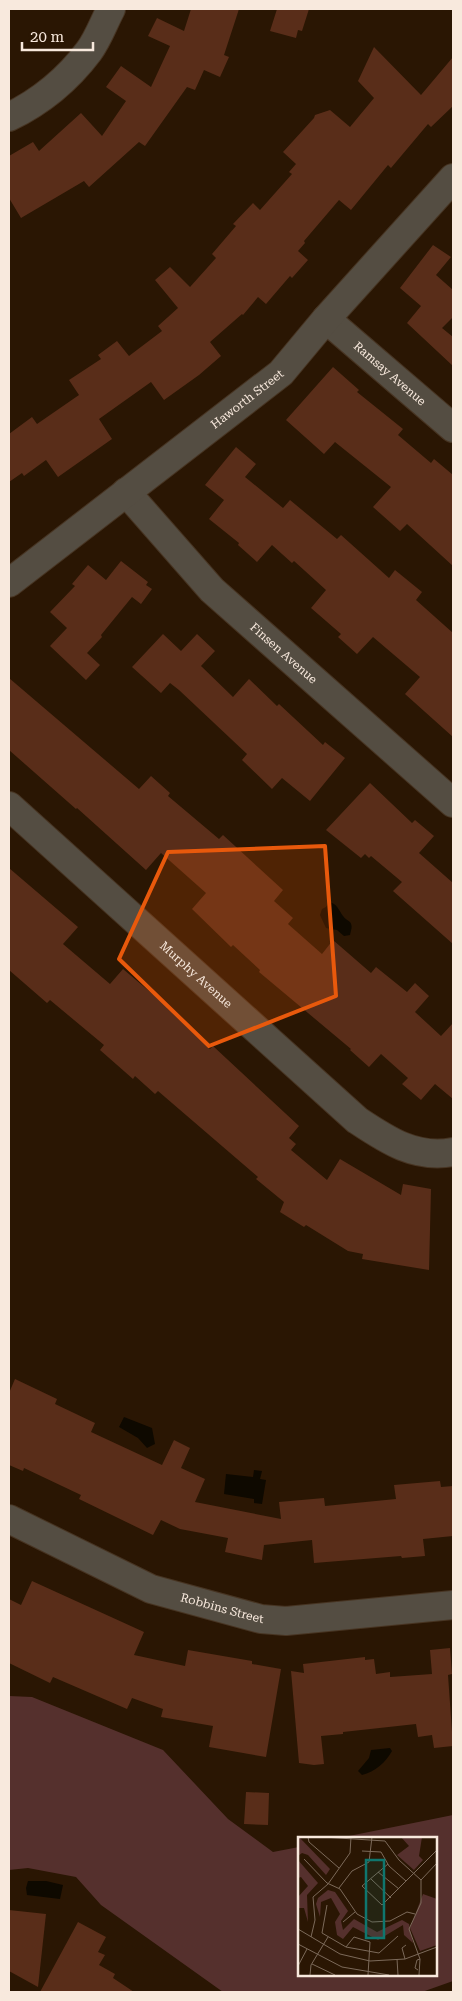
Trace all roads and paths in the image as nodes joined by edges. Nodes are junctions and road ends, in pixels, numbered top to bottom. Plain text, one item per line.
1 (111, 9) edge
2 (9, 117) edge
3 (453, 178) edge
4 (326, 319) junction
5 (453, 428) edge
6 (126, 492) junction
7 (9, 583) edge
8 (453, 803) edge
9 (9, 806) edge
10 (453, 1152) edge
11 (9, 1519) edge
12 (453, 1605) edge

1 - 2 street
3 - 4 street, Haworth Street
4 - 5 street, Ramsay Avenue
4 - 6 street, Haworth Street
6 - 7 street, Haworth Street
6 - 8 street, Finsen Avenue
9 - 10 street, Murphy Avenue
11 - 12 street, Robbins Street

